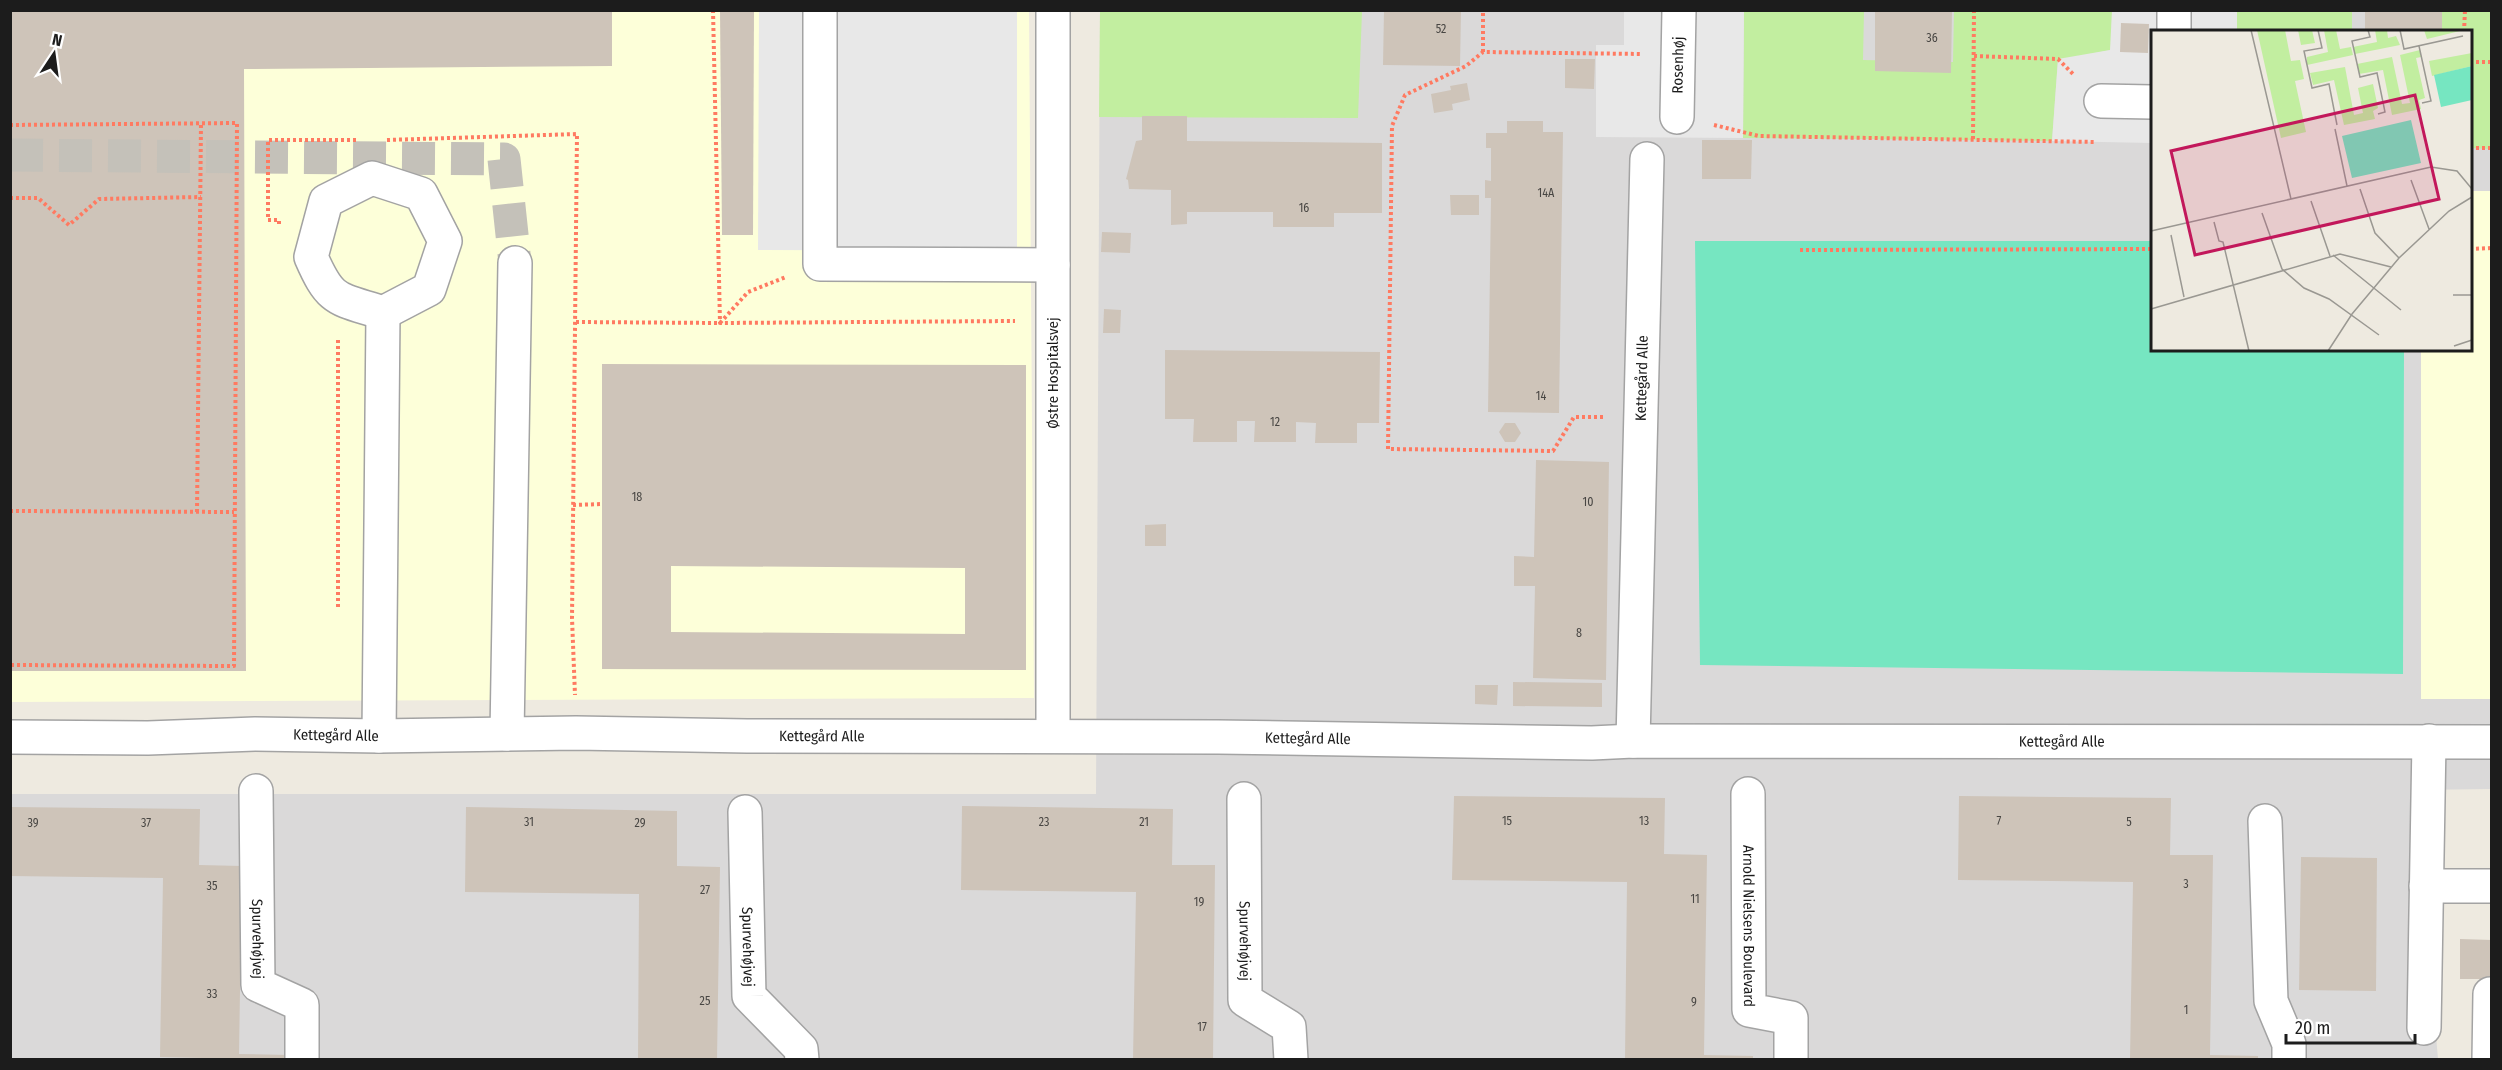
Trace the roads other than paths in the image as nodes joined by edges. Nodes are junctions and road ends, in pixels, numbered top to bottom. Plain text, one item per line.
1 (820, 10) edge
2 (1053, 10) edge
3 (1679, 10) edge
4 (2174, 10) edge
5 (2174, 30) edge
6 (2101, 101) road end
7 (2151, 102) edge
8 (1677, 117) road end
9 (1647, 159) dead end
10 (515, 263) tunnel mouth
11 (1053, 265) junction
12 (383, 313) dead end
13 (507, 734) junction
14 (380, 736) junction
15 (1053, 736) junction
16 (10, 737) edge
17 (1633, 741) junction
18 (2429, 741) junction
19 (2492, 742) edge
20 (256, 791) dead end
21 (1748, 794) dead end
22 (1244, 799) dead end
23 (745, 812) dead end
24 (2265, 822) dead end
25 (2426, 886) junction
26 (2492, 886) edge
27 (2490, 994) dead end
28 (2424, 1028) dead end
29 (302, 1059) edge
30 (802, 1059) edge
31 (1291, 1059) edge
32 (1791, 1059) edge
33 (2289, 1059) edge
34 (2489, 1059) edge

1 - 11 street
2 - 11 street, Østre Hospitalsvej
3 - 8 street, Rosenhøj
4 - 5 street
6 - 7 street
9 - 17 street, Kettegård Alle
10 - 13 street
11 - 15 street, Østre Hospitalsvej
12 - 14 street
13 - 14 street, Kettegård Alle
13 - 15 street, Kettegård Alle
14 - 16 street, Kettegård Alle
15 - 17 street, Kettegård Alle
17 - 18 street, Kettegård Alle
18 - 19 street, Kettegård Alle
18 - 25 street
20 - 29 street, Spurvehøjvej
21 - 32 street, Arnold Nielsens Boulevard
22 - 31 street, Spurvehøjvej
23 - 30 street, Spurvehøjvej
24 - 33 street
25 - 26 street
25 - 28 street
27 - 34 street

